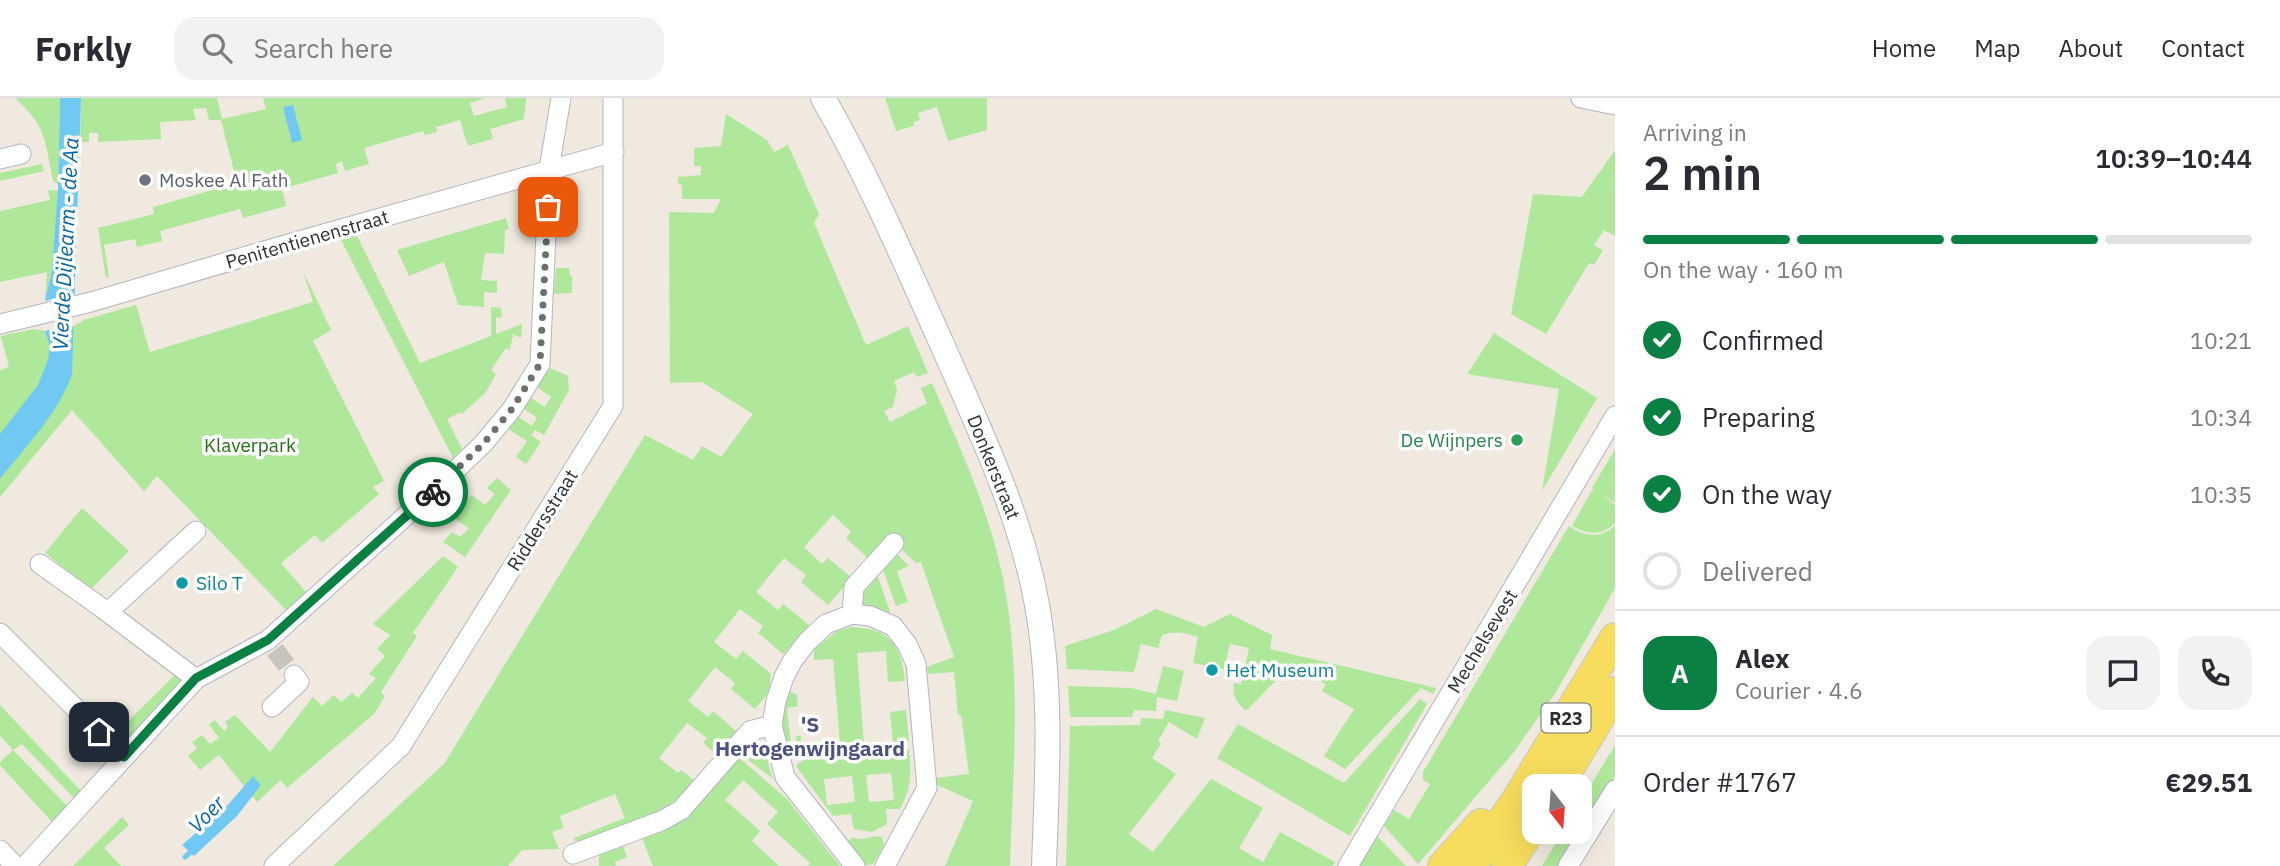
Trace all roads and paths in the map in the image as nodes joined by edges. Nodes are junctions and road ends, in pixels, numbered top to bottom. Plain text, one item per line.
1 (561, 98) edge
2 (613, 98) edge
3 (823, 98) edge
4 (1581, 98) edge
5 (1615, 104) edge
6 (614, 152) junction
7 (21, 154) dead end
8 (0, 159) edge
9 (549, 169) junction
10 (0, 324) edge
11 (1615, 416) edge
12 (196, 530) dead end
13 (894, 543) dead end
14 (40, 564) dead end
15 (108, 612) junction
16 (852, 614) junction
17 (0, 634) edge
18 (1615, 638) edge
19 (294, 675) dead end
20 (196, 678) junction
21 (1615, 692) edge
22 (272, 707) dead end
23 (772, 724) junction
24 (124, 757) junction
25 (1565, 774) edge
26 (1615, 790) edge
27 (1518, 799) junction
28 (1522, 844) edge
29 (0, 850) edge
30 (573, 854) dead end
31 (1510, 863) edge
32 (15, 866) edge
33 (25, 866) edge
34 (274, 866) edge
35 (855, 866) edge
36 (885, 866) edge
37 (1044, 866) edge
38 (1348, 866) edge
39 (1443, 866) edge
40 (1471, 866) edge
41 (1569, 866) edge

1 - 9 street
2 - 6 street, Riddersstraat
3 - 37 street, Donkerstraat
4 - 5 street
6 - 9 street, Penitentienenstraat
6 - 34 street, Riddersstraat
7 - 8 street
9 - 10 street, Penitentienenstraat
9 - 20 street
11 - 38 street, Mechelsevest
12 - 15 street
13 - 16 street
14 - 15 street
15 - 20 street
16 - 23 street
16 - 36 street
17 - 24 street
18 - 27 main road, R23
19 - 22 street
20 - 24 street
21 - 25 main road, R23
23 - 30 street
23 - 35 street
24 - 33 street
26 - 41 street
27 - 39 main road
27 - 40 main road, R23
28 - 31 main road
29 - 32 street

